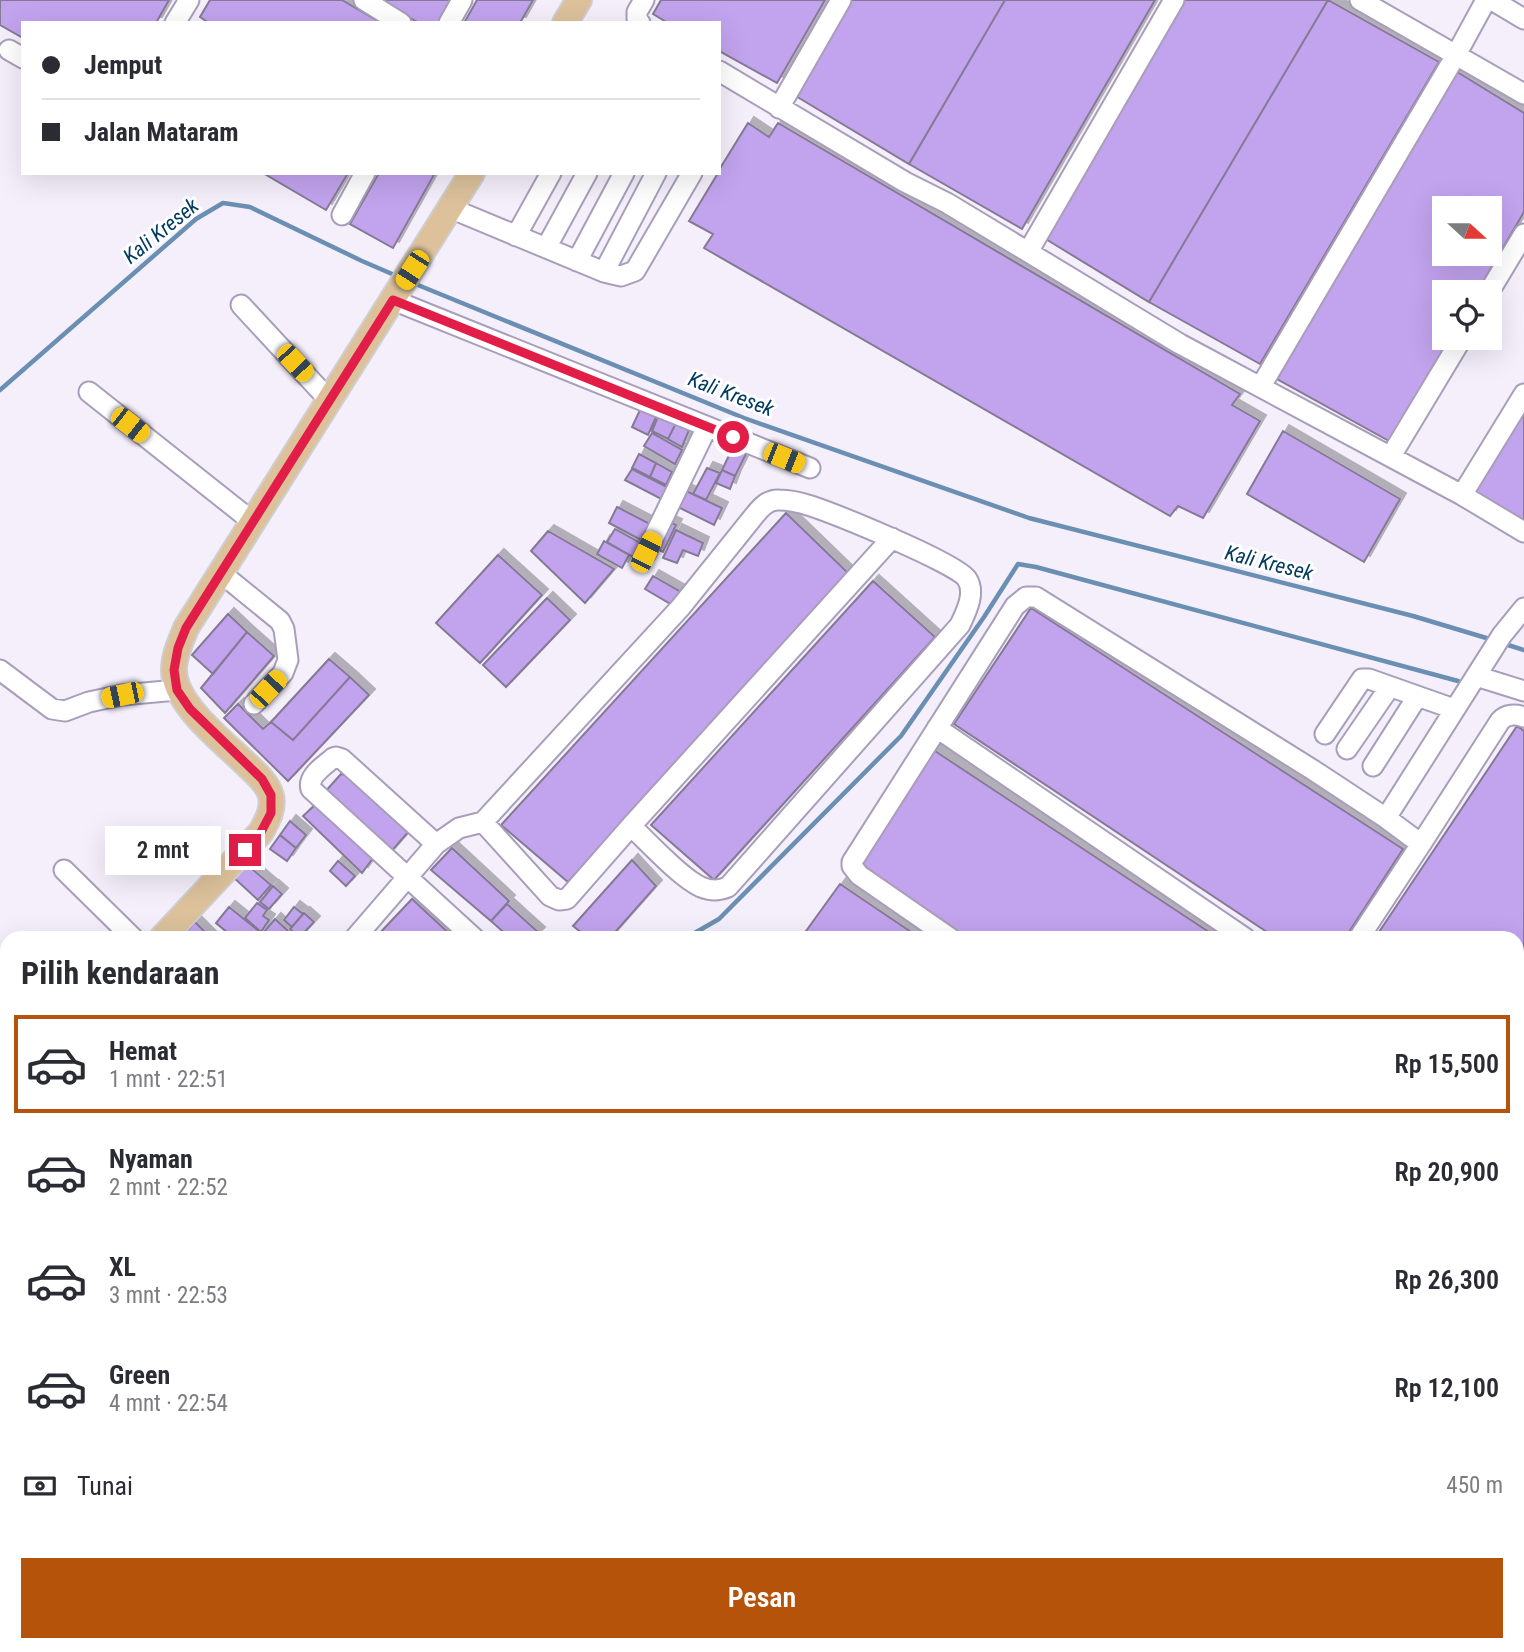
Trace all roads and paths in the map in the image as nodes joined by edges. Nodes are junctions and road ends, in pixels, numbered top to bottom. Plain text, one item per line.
1 (189, 0) edge
2 (363, 0) edge
3 (461, 0) edge
4 (579, 0) edge
5 (644, 0) edge
6 (841, 0) edge
7 (1174, 0) edge
8 (1360, 0) edge
9 (1486, 0) edge
10 (1492, 0) edge
11 (1524, 19) edge
12 (176, 21) edge
13 (398, 21) edge
14 (450, 21) edge
15 (566, 21) edge
16 (637, 21) edge
17 (1456, 55) junction
18 (721, 72) edge
19 (1524, 93) edge
20 (779, 108) junction
21 (364, 175) edge
22 (471, 175) edge
23 (550, 175) edge
24 (586, 175) edge
25 (623, 175) edge
26 (655, 175) edge
27 (691, 175) edge
28 (450, 208) junction
29 (342, 215) dead end
30 (1524, 234) edge
31 (516, 236) junction
32 (546, 248) junction
33 (1028, 252) junction
34 (577, 261) junction
35 (604, 272) junction
36 (1496, 280) edge
37 (394, 298) junction
38 (242, 305) dead end
39 (1455, 350) edge
40 (1261, 386) junction
41 (89, 392) dead end
42 (1524, 394) edge
43 (330, 401) junction
44 (707, 427) junction
45 (1391, 456) junction
46 (810, 468) dead end
47 (1462, 495) junction
48 (253, 522) junction
49 (1524, 532) edge
50 (892, 538) junction
51 (646, 552) dead end
52 (221, 573) junction
53 (1524, 608) edge
54 (1481, 669) junction
55 (0, 670) edge
56 (1389, 688) junction
57 (177, 690) junction
58 (1524, 691) edge
59 (1417, 697) junction
60 (254, 704) dead end
61 (1454, 709) junction
62 (1524, 717) edge
63 (937, 728) junction
64 (1325, 734) dead end
65 (1347, 749) dead end
66 (1373, 766) dead end
67 (1385, 818) junction
68 (483, 822) junction
69 (631, 826) junction
70 (436, 844) junction
71 (1421, 844) junction
72 (64, 870) dead end
73 (407, 878) junction
74 (126, 931) edge
75 (169, 931) edge
76 (361, 931) edge
77 (466, 931) edge
78 (940, 931) edge
79 (1235, 931) edge
80 (1364, 931) edge

1 - 12 street
2 - 13 street
3 - 14 street
4 - 15 main road
5 - 16 street
6 - 20 street
7 - 33 street
8 - 17 street
9 - 17 street
10 - 11 street
17 - 19 street
17 - 40 street
18 - 20 street
20 - 33 street
21 - 29 street
22 - 28 main road
23 - 31 street
24 - 32 street
25 - 34 street
26 - 35 street
27 - 35 street
28 - 31 street
28 - 37 main road
30 - 36 street
31 - 32 street
32 - 34 street
33 - 40 street
34 - 35 street
37 - 43 main road
37 - 44 street
38 - 43 street
39 - 45 street
40 - 45 street
41 - 48 street
42 - 47 street
43 - 48 main road
44 - 46 street
44 - 51 street
45 - 47 street
47 - 49 street
48 - 52 main road
50 - 68 street
50 - 69 street
50 - 69 street
52 - 57 main road
52 - 60 street
53 - 54 street
54 - 58 street
54 - 61 street
55 - 57 street
56 - 59 street
56 - 64 street
56 - 65 street
57 - 75 main road
59 - 61 street
59 - 66 street
61 - 67 street
62 - 71 street
63 - 67 street
63 - 78 street
63 - 79 street
67 - 71 street
68 - 69 street
68 - 70 street
70 - 73 street
70 - 73 street
71 - 80 street
72 - 74 street
73 - 76 street
73 - 77 street

